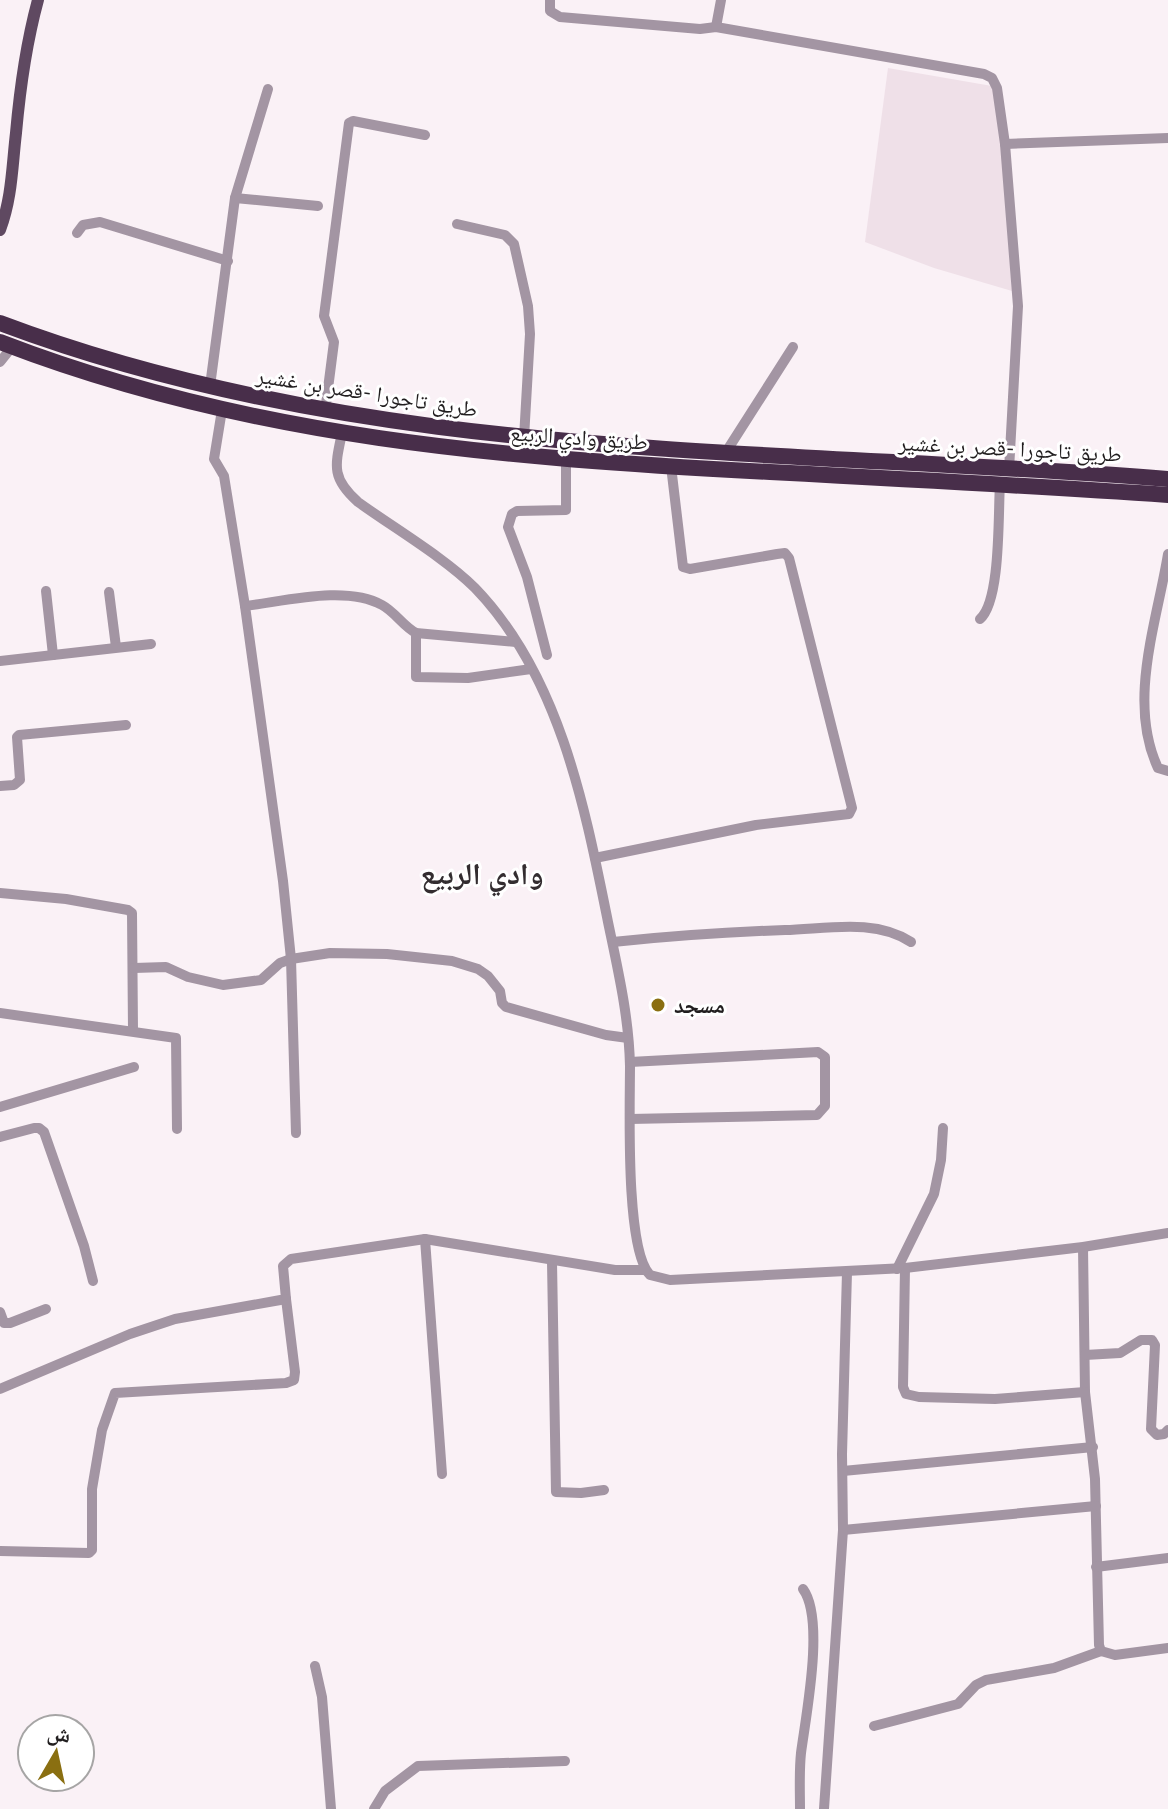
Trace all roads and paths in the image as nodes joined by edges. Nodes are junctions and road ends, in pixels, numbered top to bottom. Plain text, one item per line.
1 (38, 0) edge
2 (550, 0) edge
3 (721, 0) edge
4 (716, 27) junction
5 (268, 89) dead end
6 (425, 135) dead end
7 (1168, 138) edge
8 (1005, 144) junction
9 (235, 198) junction
10 (318, 206) dead end
11 (457, 224) dead end
12 (0, 230) edge
13 (77, 233) dead end
14 (228, 261) junction
15 (4, 322) edge
16 (6, 345) edge
17 (793, 347) dead end
18 (0, 362) edge
19 (210, 386) junction
20 (222, 410) junction
21 (325, 412) junction
22 (342, 433) junction
23 (524, 438) junction
24 (726, 452) junction
25 (566, 458) junction
26 (671, 466) junction
27 (1004, 476) junction
28 (1168, 479) edge
29 (1168, 495) edge
30 (1168, 554) edge
31 (46, 591) dead end
32 (109, 592) dead end
33 (245, 606) junction
34 (980, 619) dead end
35 (416, 633) junction
36 (516, 642) junction
37 (151, 644) dead end
38 (116, 647) junction
39 (53, 655) junction
40 (547, 655) dead end
41 (0, 661) edge
42 (531, 669) junction
43 (126, 725) dead end
44 (1168, 771) edge
45 (0, 786) edge
46 (595, 858) junction
47 (0, 893) edge
48 (613, 942) junction
49 (911, 942) dead end
50 (291, 959) junction
51 (134, 968) junction
52 (0, 1013) edge
53 (133, 1030) junction
54 (628, 1038) junction
55 (630, 1062) junction
56 (134, 1067) dead end
57 (0, 1107) edge
58 (630, 1119) junction
59 (943, 1128) dead end
60 (177, 1129) dead end
61 (296, 1133) dead end
62 (0, 1137) edge
63 (1168, 1233) edge
64 (425, 1239) junction
65 (1083, 1247) junction
66 (552, 1262) junction
67 (901, 1269) junction
68 (645, 1270) junction
69 (847, 1272) junction
70 (93, 1281) dead end
71 (286, 1299) junction
72 (46, 1309) dead end
73 (1, 1316) edge
74 (1085, 1355) junction
75 (0, 1389) edge
76 (1085, 1392) junction
77 (1168, 1430) edge
78 (1093, 1447) junction
79 (843, 1471) junction
80 (442, 1474) dead end
81 (604, 1490) dead end
82 (1096, 1506) junction
83 (843, 1530) junction
84 (0, 1551) edge
85 (1168, 1558) edge
86 (1096, 1567) junction
87 (803, 1589) dead end
88 (1168, 1648) edge
89 (1101, 1651) junction
90 (315, 1666) dead end
91 (874, 1726) dead end
92 (565, 1761) dead end
93 (331, 1809) edge
94 (374, 1809) edge
95 (800, 1809) edge
96 (824, 1809) edge

1 - 12 main road
2 - 4 street
3 - 4 street
4 - 8 street
5 - 9 street
6 - 21 street
7 - 8 street
8 - 27 street
9 - 10 street
9 - 14 street
11 - 23 street
13 - 14 street
14 - 19 street
15 - 19 highway, طريق تاجورا -قصر بن غشير
16 - 18 street
16 - 20 highway, طريق وادي الربيع
17 - 24 street
19 - 21 highway, طريق تاجورا -قصر بن غشير
20 - 22 highway, طريق وادي الربيع
20 - 33 street
21 - 23 highway, طريق تاجورا -قصر بن غشير
22 - 25 highway, طريق وادي الربيع
22 - 36 street
23 - 24 highway, طريق تاجورا -قصر بن غشير
24 - 27 highway, طريق تاجورا -قصر بن غشير
25 - 26 highway, طريق وادي الربيع
25 - 40 street
26 - 27 highway, طريق وادي الربيع
26 - 46 street
27 - 28 highway, طريق تاجورا -قصر بن غشير
27 - 29 highway, طريق وادي الربيع
27 - 34 street
30 - 44 street
31 - 39 street
32 - 38 street
33 - 35 street
33 - 50 street
35 - 36 street
35 - 42 street
36 - 42 street
37 - 38 street
38 - 39 street
39 - 41 street
42 - 46 street
43 - 45 street
46 - 48 street
47 - 51 street
48 - 49 street
48 - 54 street
50 - 51 street
50 - 54 street
50 - 61 street
51 - 53 street
52 - 53 street
53 - 60 street
54 - 55 street
55 - 58 street
55 - 58 street
56 - 57 street
58 - 68 street
59 - 67 street
62 - 70 street
63 - 65 street
64 - 66 street
64 - 71 street
64 - 80 street
65 - 67 street
65 - 74 street
66 - 68 street
66 - 81 street
67 - 69 street
67 - 76 street
68 - 69 street
69 - 79 street
71 - 75 street
71 - 84 street
72 - 73 street
74 - 76 street
74 - 77 street
76 - 78 street
78 - 79 street
78 - 82 street
79 - 83 street
82 - 83 street
82 - 86 street
83 - 96 street
85 - 86 street
86 - 89 street
87 - 95 street
88 - 89 street
89 - 91 street
90 - 93 street
92 - 94 street

